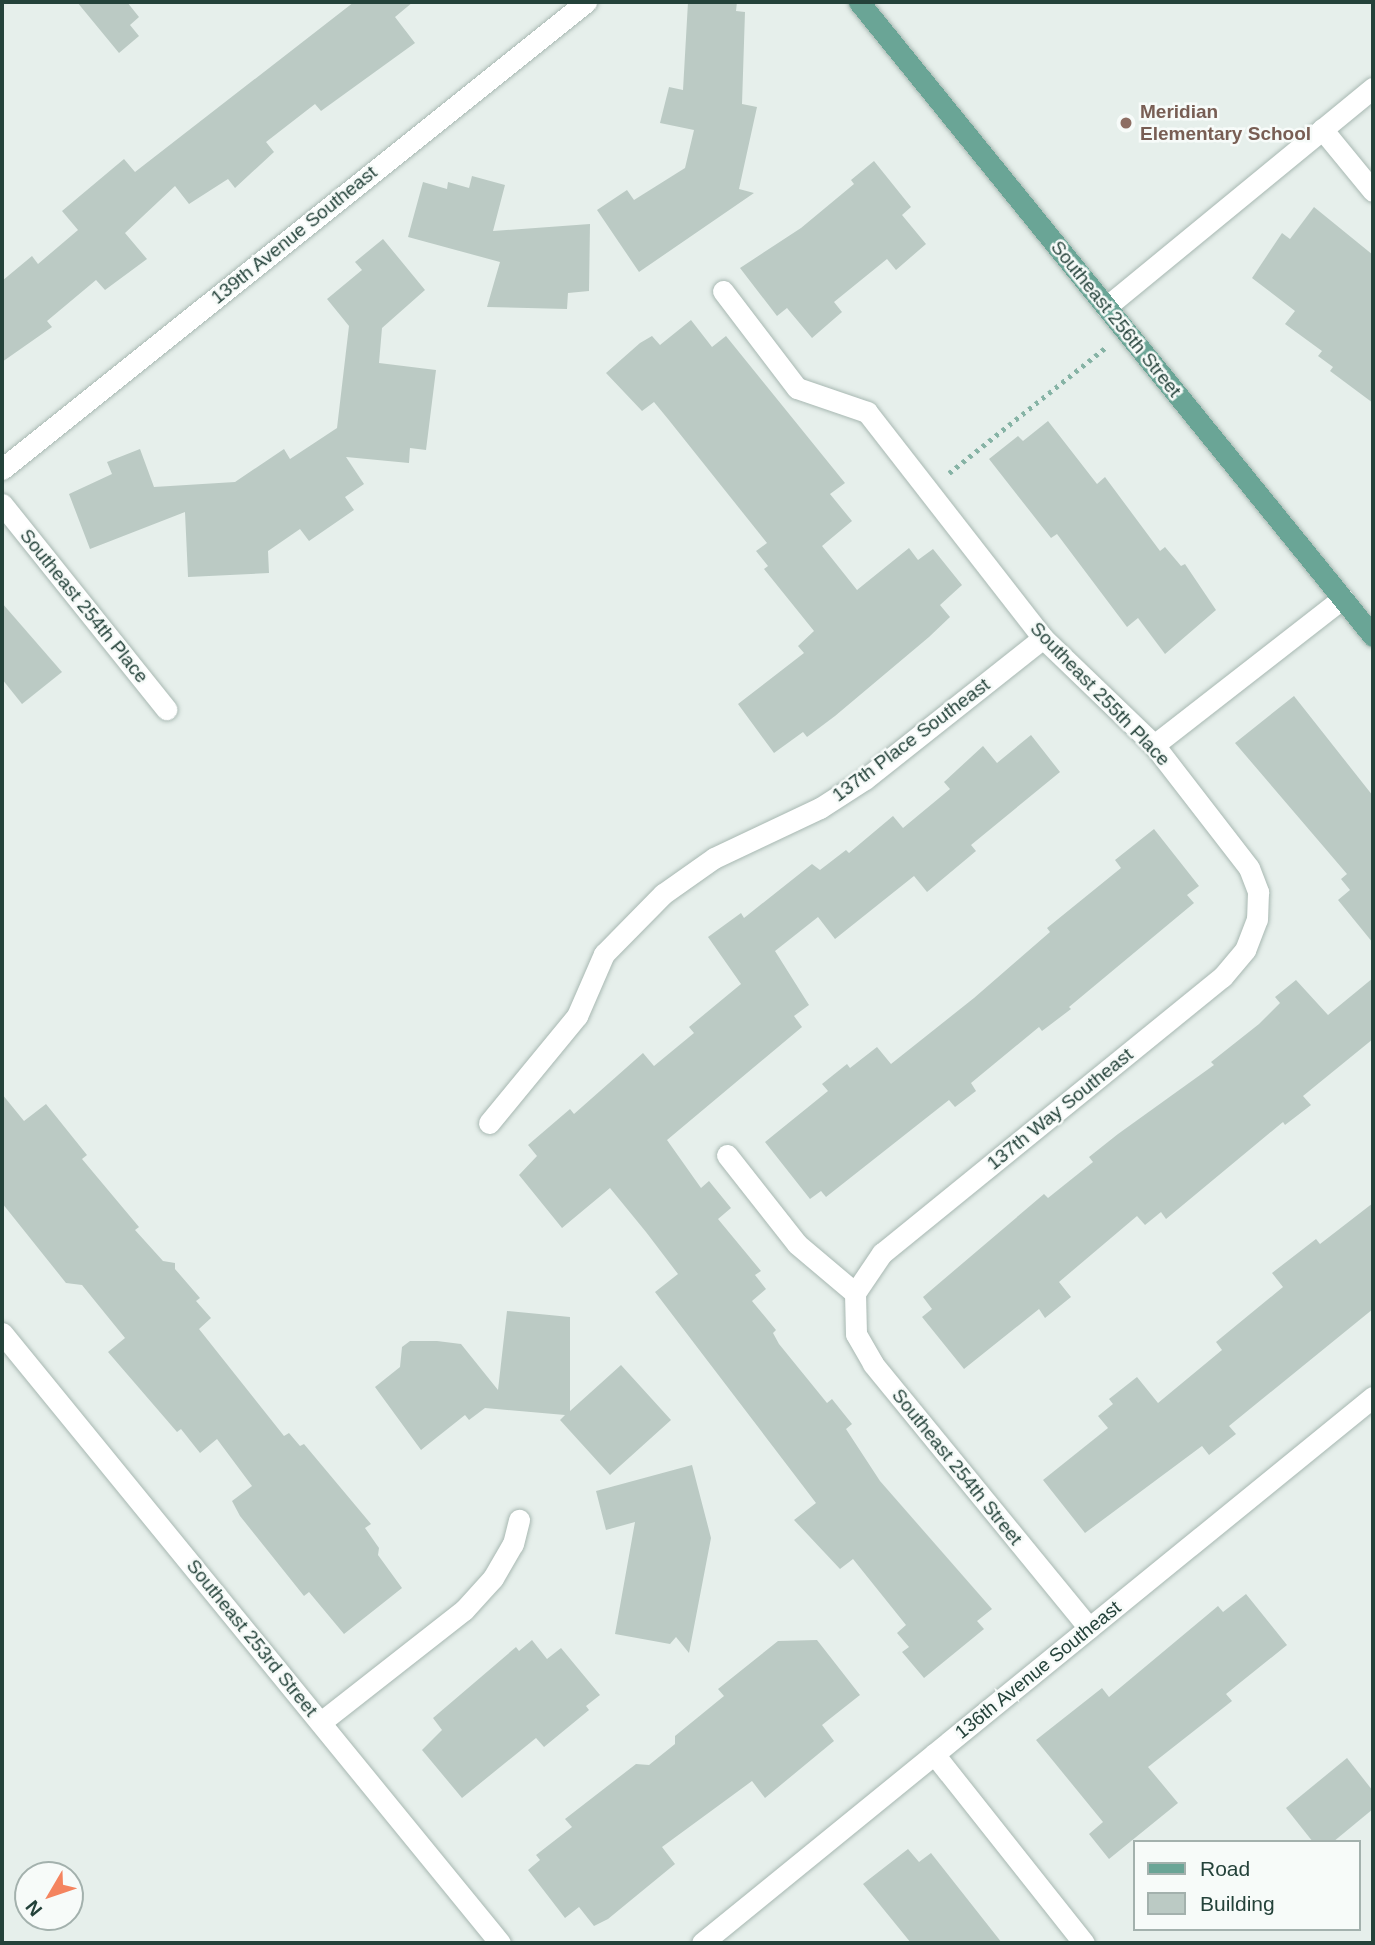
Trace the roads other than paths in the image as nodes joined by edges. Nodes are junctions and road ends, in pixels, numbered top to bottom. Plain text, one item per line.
1 (586, 2) edge
2 (859, 2) edge
3 (1373, 88) edge
4 (1322, 129) junction
5 (1373, 191) edge
6 (723, 291) dead end
7 (1106, 307) junction
8 (2, 469) edge
9 (2, 504) edge
10 (1343, 598) junction
11 (1373, 636) edge
12 (1043, 638) junction
13 (166, 709) dead end
14 (1154, 745) junction
15 (1257, 919) joint
16 (489, 1123) dead end
17 (727, 1155) dead end
18 (855, 1293) junction
19 (2, 1333) edge
20 (1373, 1397) edge
21 (519, 1520) dead end
22 (1089, 1628) junction
23 (321, 1723) junction
24 (934, 1754) junction
25 (500, 1943) edge
26 (702, 1943) edge
27 (1084, 1943) edge

1 - 8 street, 139th Avenue Southeast
2 - 7 main road, Southeast 256th Street
3 - 4 street
4 - 5 street
4 - 7 street
6 - 12 street, Southeast 255th Place
7 - 10 main road, Southeast 256th Street
9 - 13 street, Southeast 254th Place
10 - 11 main road, Southeast 256th Street
10 - 14 street
12 - 14 street, Southeast 255th Place
12 - 16 street, 137th Place Southeast
14 - 15 street, Southeast 255th Place
15 - 18 street, 137th Way Southeast
17 - 18 street
18 - 22 street, Southeast 254th Street
19 - 23 street, Southeast 253rd Street
20 - 22 street, 136th Avenue Southeast
21 - 23 street
22 - 24 street, 136th Avenue Southeast
23 - 25 street, Southeast 253rd Street
24 - 26 street, 136th Avenue Southeast
24 - 27 street

